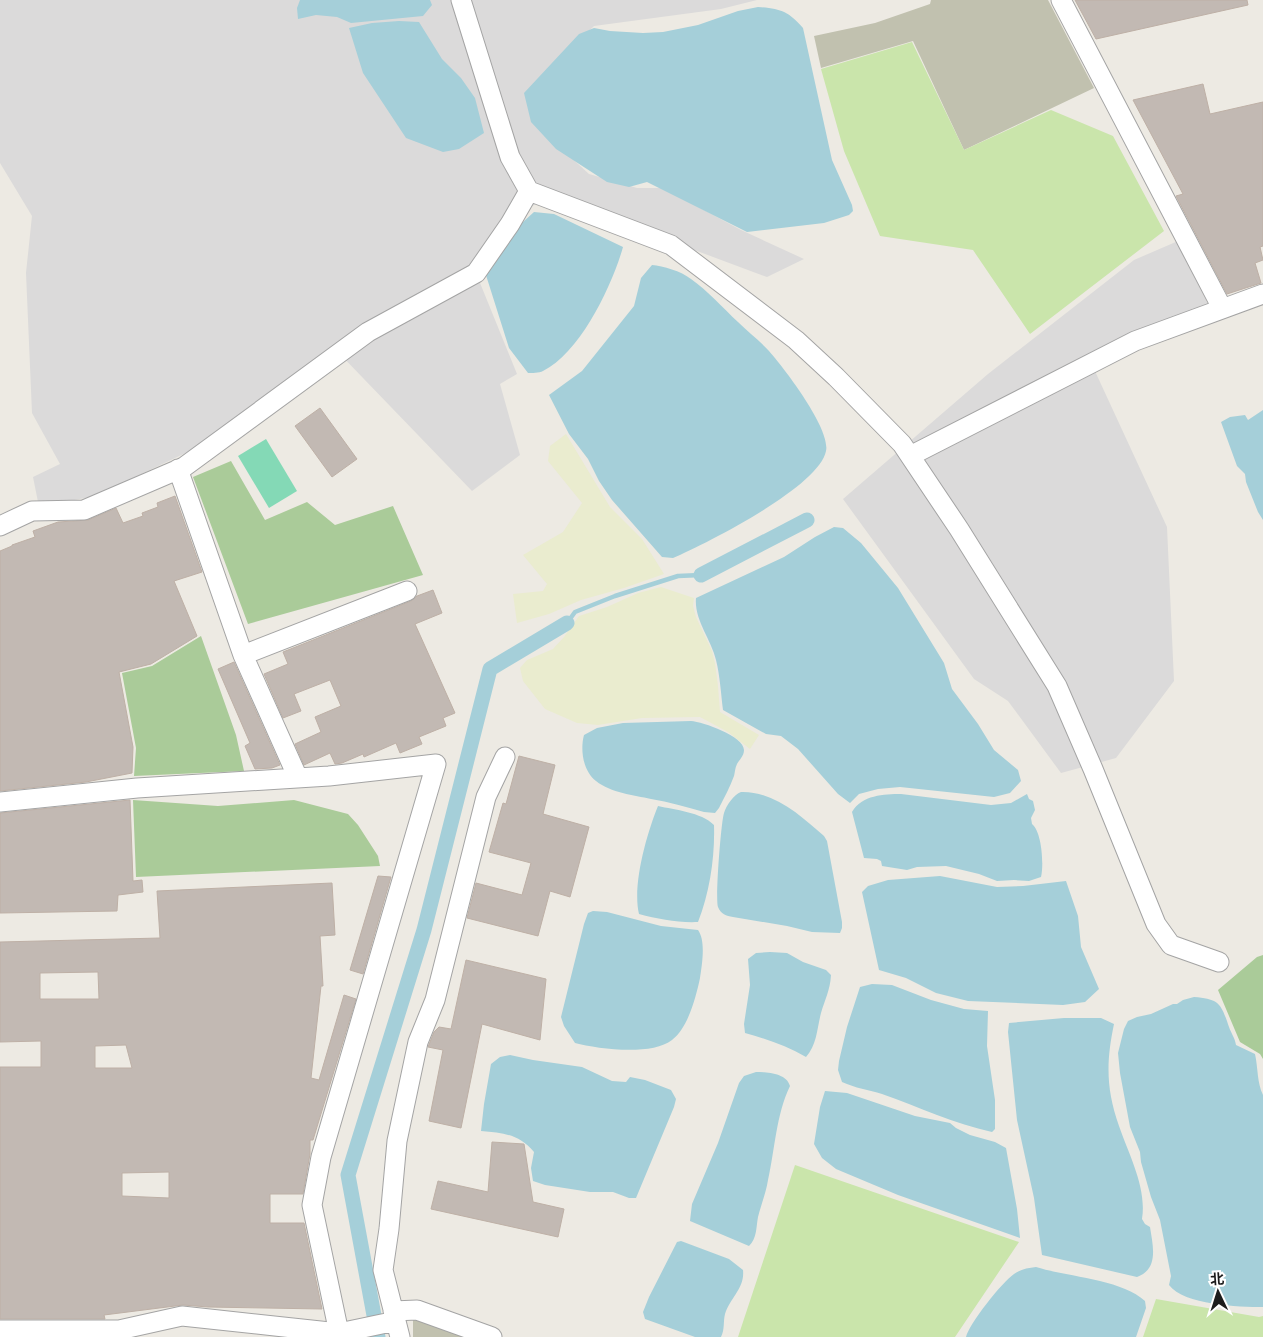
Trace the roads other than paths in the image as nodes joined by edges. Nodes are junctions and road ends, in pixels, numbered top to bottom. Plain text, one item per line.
1 (461, 0) edge
2 (1061, 0) edge
3 (529, 191) junction
4 (1263, 294) edge
5 (1222, 308) junction
6 (910, 456) junction
7 (178, 470) junction
8 (0, 526) edge
9 (407, 591) dead end
10 (244, 655) junction
11 (505, 757) dead end
12 (298, 778) junction
13 (0, 802) edge
14 (1219, 962) dead end
15 (393, 1323) edge
16 (0, 1330) edge
17 (119, 1333) edge
18 (339, 1333) junction
19 (492, 1337) edge

1 - 3 street
2 - 5 street
3 - 6 street
3 - 7 street
4 - 5 street
5 - 6 street
6 - 14 street
7 - 8 street
7 - 10 street
9 - 10 street
10 - 12 street
11 - 15 street
12 - 13 street
12 - 18 street
15 - 18 street
15 - 19 street
16 - 17 street
17 - 18 street

